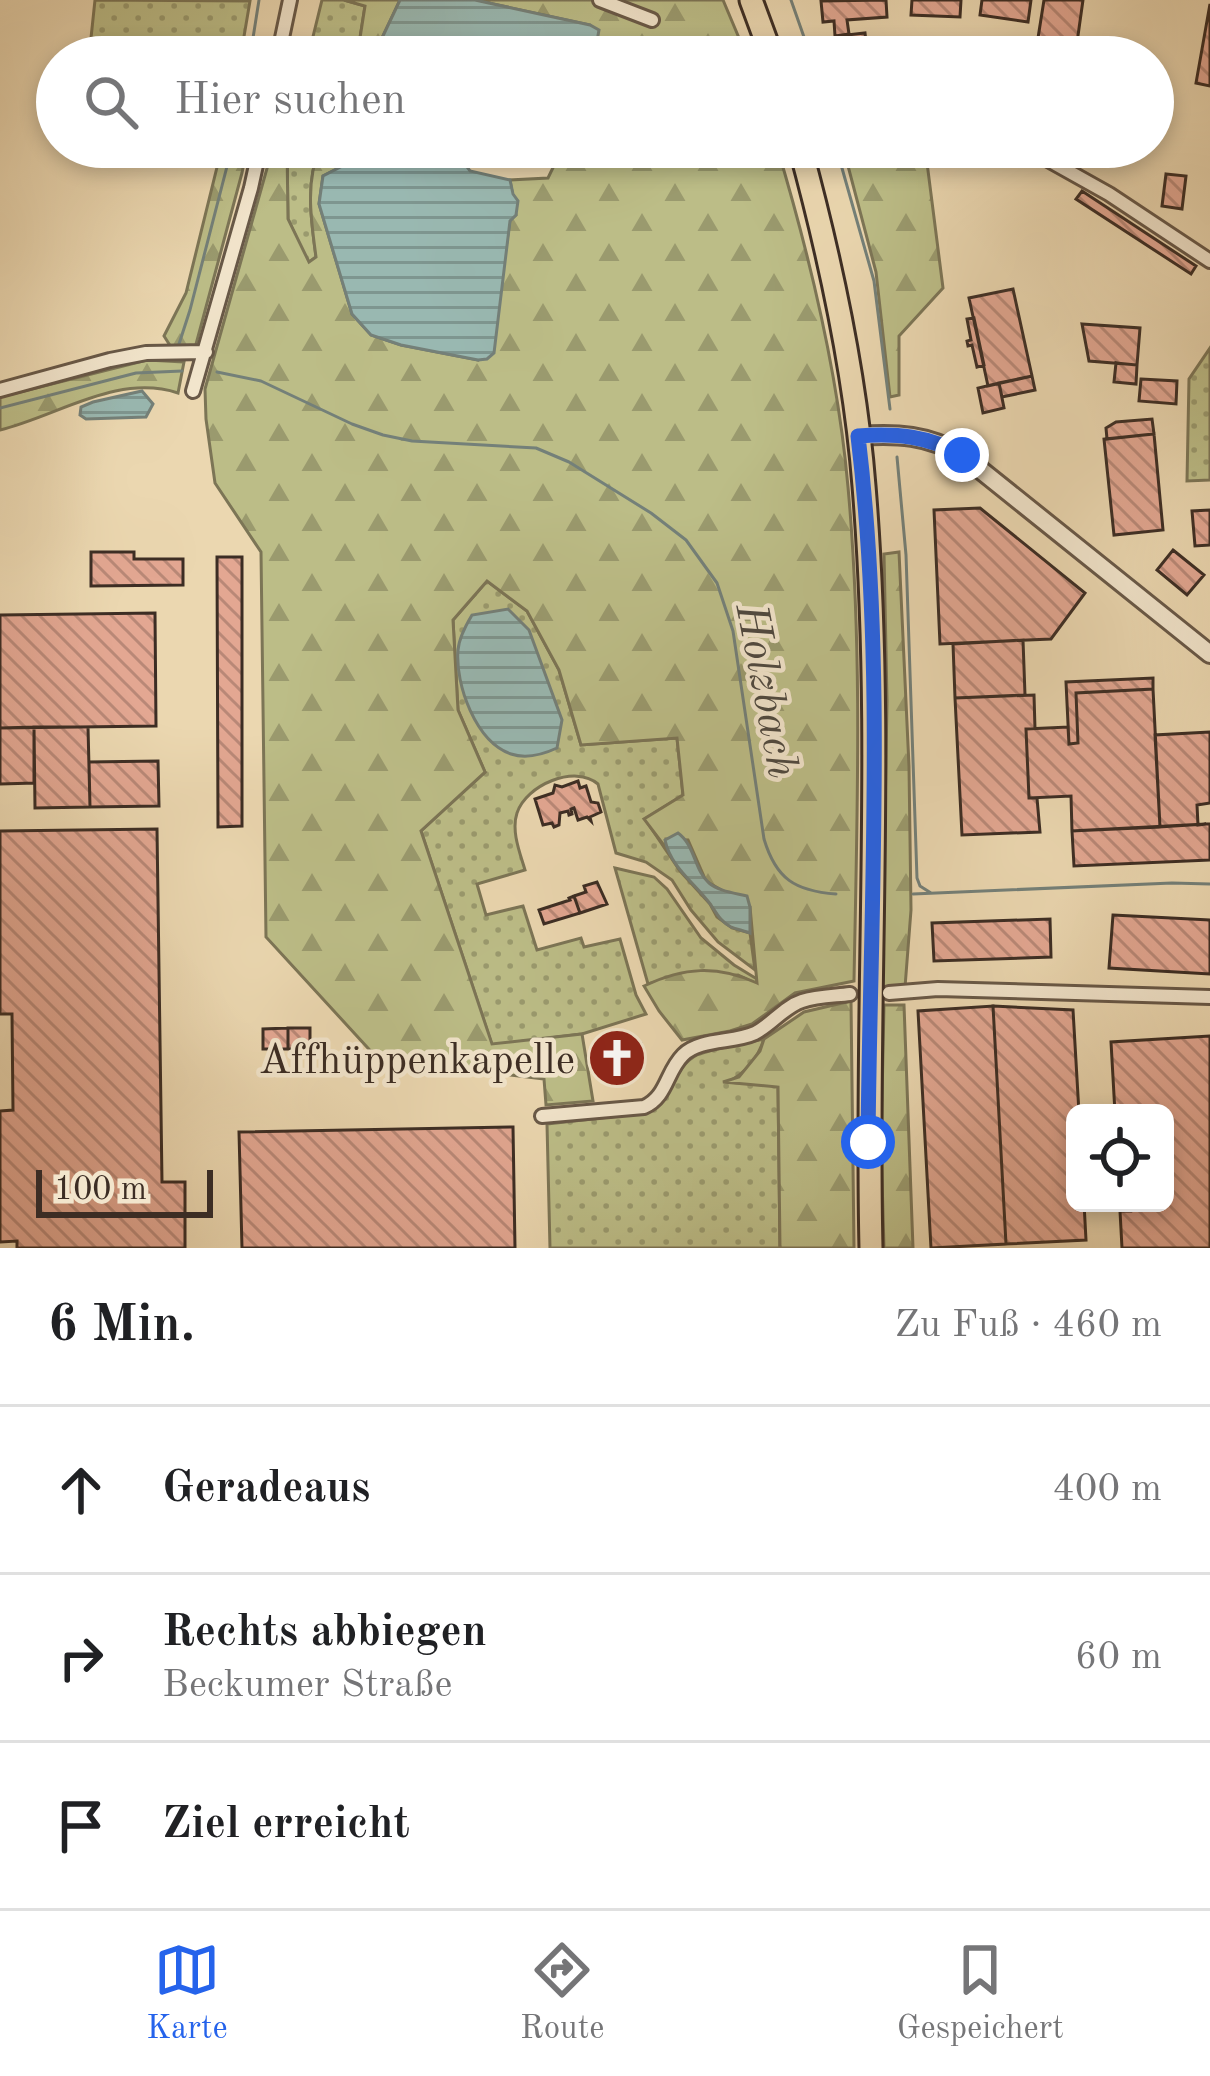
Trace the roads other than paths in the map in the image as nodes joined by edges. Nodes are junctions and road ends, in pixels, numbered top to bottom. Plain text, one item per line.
1 (290, 0) edge
2 (600, 0) edge
3 (751, 0) edge
4 (652, 20) dead end
5 (282, 36) edge
6 (764, 36) edge
7 (255, 168) edge
8 (805, 168) edge
9 (1063, 168) edge
10 (1210, 261) edge
11 (206, 352) junction
12 (0, 390) edge
13 (193, 392) dead end
14 (858, 436) junction
15 (1210, 654) edge
16 (889, 993) dead end
17 (850, 994) dead end
18 (1210, 997) edge
19 (542, 1116) dead end
20 (871, 1248) edge

1 - 5 street
2 - 4 street
3 - 6 main road
7 - 11 street
8 - 14 main road
9 - 10 street
11 - 12 street
11 - 13 street
14 - 15 street
14 - 20 main road
16 - 18 street
17 - 19 street

